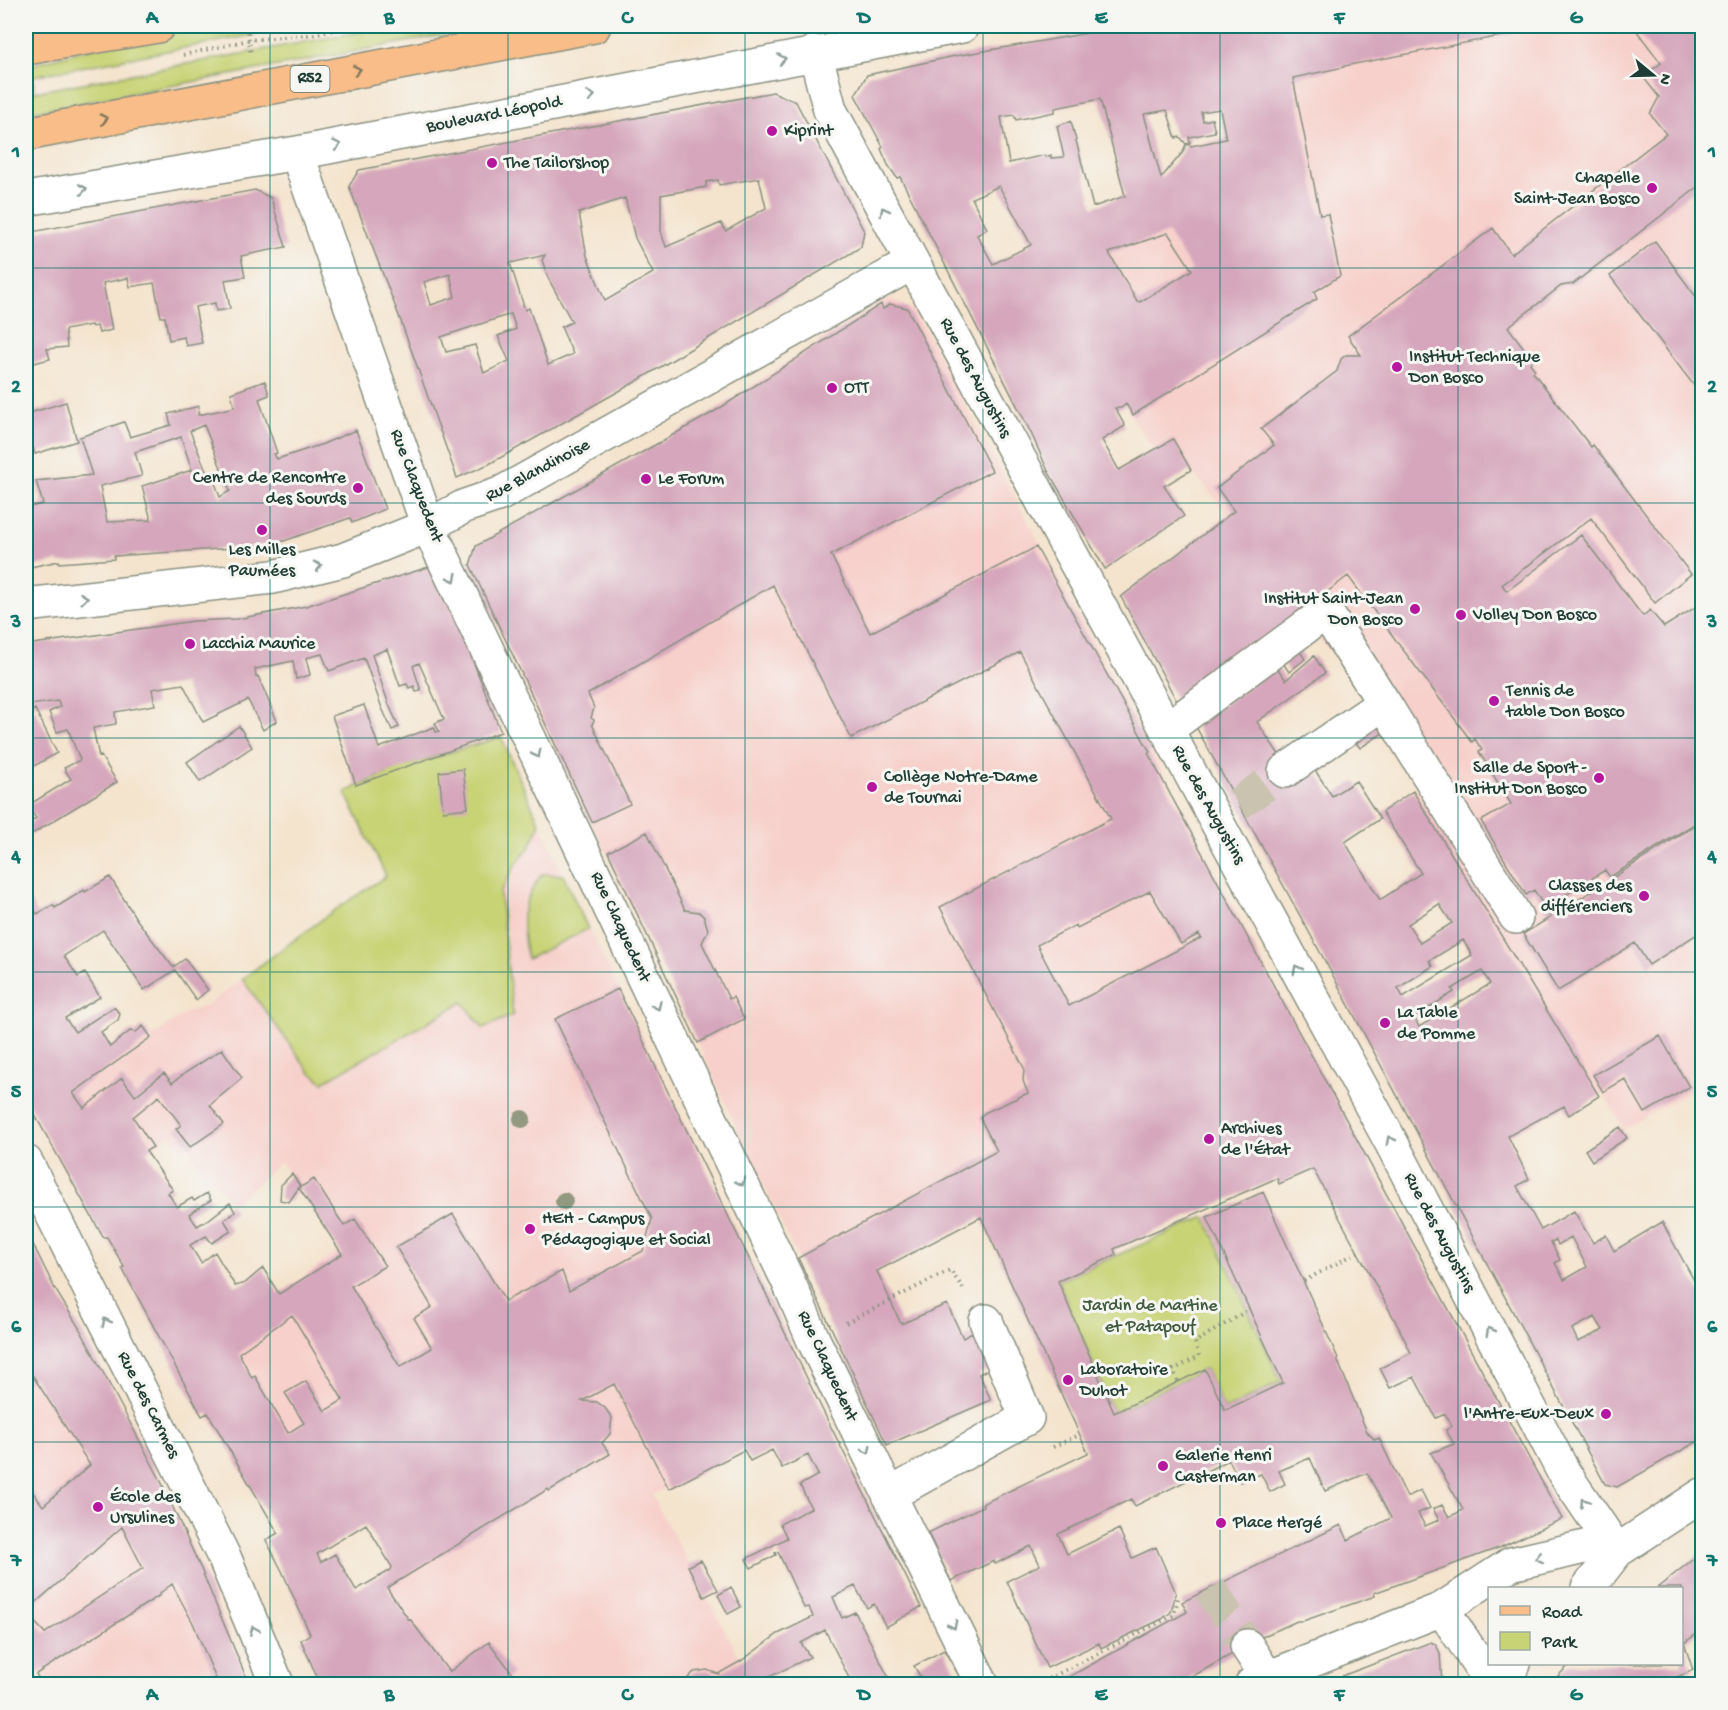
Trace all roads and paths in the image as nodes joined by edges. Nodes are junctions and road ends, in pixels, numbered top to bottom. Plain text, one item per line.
1 (158, 26) edge
2 (353, 26) edge
3 (594, 26) edge
4 (962, 26) edge
5 (26, 48) edge
6 (815, 52) junction
7 (179, 55) dead end
8 (26, 134) edge
9 (297, 153) junction
10 (26, 198) edge
11 (912, 263) junction
12 (428, 526) junction
13 (26, 605) edge
14 (1384, 703) junction
15 (1167, 729) junction
16 (1285, 771) tunnel mouth
17 (1516, 917) dead end
18 (26, 1162) edge
19 (1358, 1252) dead end
20 (1304, 1281) dead end
21 (1250, 1309) dead end
22 (986, 1321) joint
23 (813, 1339) junction
24 (1178, 1381) dead end
25 (889, 1495) junction
26 (1702, 1495) edge
27 (1617, 1551) junction
28 (1589, 1587) edge
29 (1178, 1598) dead end
30 (1442, 1609) junction
31 (1248, 1646) tunnel mouth
32 (1488, 1665) edge
33 (1488, 1665) edge
34 (1498, 1677) edge
35 (1259, 1681) edge
36 (277, 1684) edge
37 (982, 1684) edge
38 (1038, 1684) edge

1 - 5 main road
2 - 7 path
8 -> 3 main road, R52
4 - 6 street, Boulevard Léopold
9 -> 6 street, Boulevard Léopold
11 -> 6 street, Rue des Augustins
10 -> 9 street, Boulevard Léopold
9 - 12 street, Rue Claquedent
11 - 12 street, Rue Blandinoise
11 - 15 street, Rue des Augustins
13 -> 12 street, Rue Blandinoise
12 -> 23 street, Rue Claquedent
14 - 15 street
14 - 16 street
14 - 17 street
27 -> 15 street, Rue des Augustins
36 -> 18 street, Rue des Carmes
19 - 20 path
21 - 24 path
22 - 23 path
22 - 25 street
23 -> 25 street, Rue Claquedent
25 -> 37 street, Rue Claquedent
26 - 27 street
27 - 28 street
27 -> 30 street
29 - 38 path
30 - 32 street
30 - 35 street
31 - 35 street
33 - 34 street

